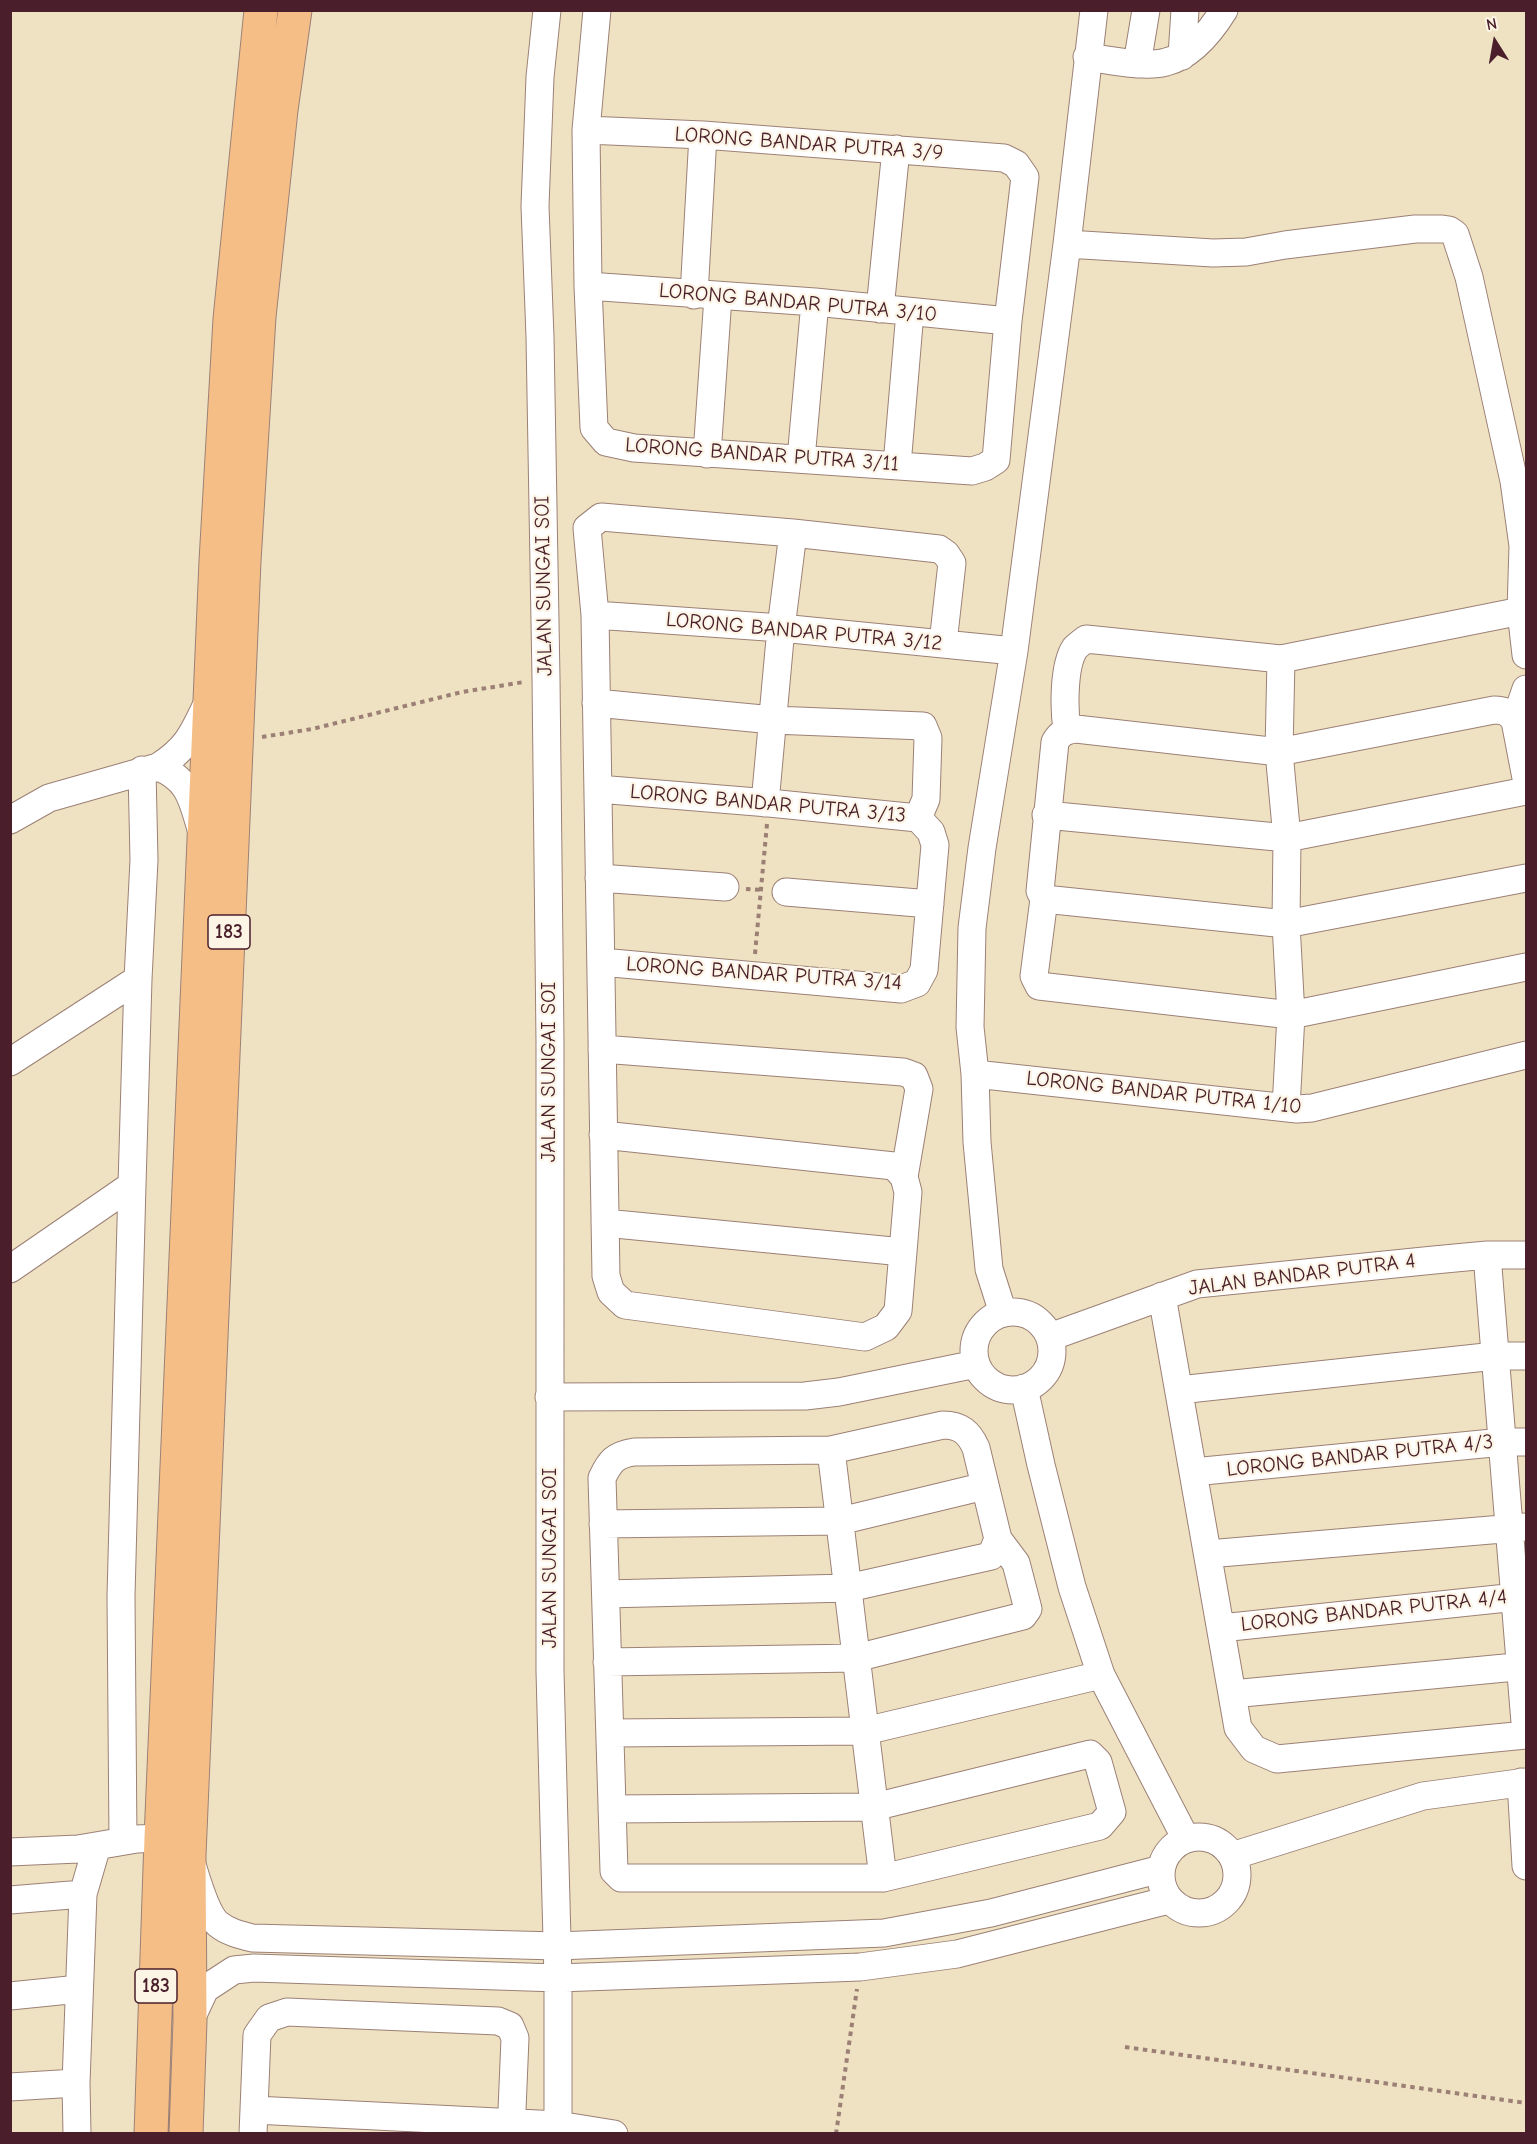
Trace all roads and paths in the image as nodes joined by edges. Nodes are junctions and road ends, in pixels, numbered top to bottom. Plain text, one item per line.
1 (261, 10) edge
2 (296, 10) edge
3 (547, 10) edge
4 (597, 10) edge
5 (1094, 10) edge
6 (1146, 10) edge
7 (1185, 10) edge
8 (1224, 10) edge
9 (1182, 56) junction
10 (1087, 57) junction
11 (1137, 64) junction
12 (586, 130) junction
13 (703, 135) junction
14 (896, 149) junction
15 (1067, 244) junction
16 (588, 286) junction
17 (706, 296) junction
18 (814, 302) junction
19 (880, 309) junction
20 (910, 312) junction
21 (1008, 321) junction
22 (707, 454) junction
23 (801, 459) junction
24 (897, 465) junction
25 (1523, 508) edge
26 (793, 533) junction
27 (1521, 610) junction
28 (595, 615) junction
29 (782, 628) junction
30 (943, 644) junction
31 (1014, 651) junction
32 (1527, 655) edge
33 (1281, 659) junction
34 (546, 678) junction
35 (1527, 689) edge
36 (210, 699) junction
37 (596, 703) junction
38 (773, 720) junction
39 (1515, 721) junction
40 (1067, 730) junction
41 (237, 740) junction
42 (1279, 752) junction
43 (150, 769) junction
44 (1527, 778) edge
45 (598, 789) junction
46 (1527, 791) edge
47 (767, 803) junction
48 (1047, 815) junction
49 (918, 818) junction
50 (10, 820) edge
51 (1287, 838) junction
52 (204, 840) junction
53 (599, 878) junction
54 (1527, 878) edge
55 (725, 887) joint
56 (774, 891) junction
57 (1043, 897) junction
58 (930, 904) junction
59 (1286, 924) junction
60 (601, 962) junction
61 (1527, 967) edge
62 (753, 976) junction
63 (138, 979) junction
64 (1291, 1015) junction
65 (602, 1049) junction
66 (1527, 1055) edge
67 (10, 1062) edge
68 (975, 1074) junction
69 (1286, 1108) junction
70 (603, 1135) junction
71 (904, 1177) junction
72 (132, 1185) junction
73 (605, 1223) junction
74 (903, 1252) junction
75 (1487, 1255) junction
76 (1527, 1256) edge
77 (10, 1269) edge
78 (1162, 1296) junction
79 (1003, 1313) junction
80 (1050, 1337) junction
81 (1495, 1356) junction
82 (1527, 1356) edge
83 (976, 1364) junction
84 (1024, 1388) junction
85 (1179, 1390) junction
86 (549, 1397) junction
87 (1515, 1442) edge
88 (831, 1450) junction
89 (1193, 1472) junction
90 (985, 1486) junction
91 (840, 1521) junction
92 (603, 1524) junction
93 (1518, 1527) edge
94 (998, 1539) junction
95 (1208, 1554) junction
96 (848, 1588) junction
97 (606, 1594) junction
98 (1521, 1596) edge
99 (1221, 1628) junction
100 (856, 1658) junction
101 (608, 1662) junction
102 (1524, 1666) edge
103 (1101, 1675) junction
104 (1232, 1694) junction
105 (865, 1731) junction
106 (610, 1733) junction
107 (1526, 1735) edge
108 (1524, 1782) edge
109 (874, 1807) junction
110 (612, 1809) junction
111 (1525, 1833) edge
112 (161, 1838) junction
113 (1186, 1839) junction
114 (123, 1840) junction
115 (97, 1846) junction
116 (10, 1852) edge
117 (189, 1855) junction
118 (1232, 1856) junction
119 (1527, 1866) edge
120 (1161, 1869) junction
121 (883, 1878) junction
122 (83, 1894) junction
123 (10, 1900) edge
124 (1169, 1900) junction
125 (557, 1946) junction
126 (860, 1967) junction
127 (558, 1978) junction
128 (79, 1989) junction
129 (10, 1996) edge
130 (190, 2021) junction
131 (1125, 2047) dead end
132 (76, 2083) junction
133 (10, 2088) edge
134 (1527, 2103) edge
135 (254, 2122) edge
136 (512, 2128) edge
137 (558, 2129) edge
138 (77, 2133) edge
139 (151, 2133) edge
140 (186, 2133) edge
141 (614, 2133) edge
142 (836, 2133) edge

1 - 36 highway, 183
2 - 41 highway, 183
3 - 34 street, JALAN SUNGAI SOI
4 - 12 street, LORONG BANDAR PUTRA 3/11
5 - 10 street
6 - 11 street
7 - 9 street
8 - 9 street
9 - 11 street
10 - 11 street
10 - 15 street
12 - 13 street, LORONG BANDAR PUTRA 3/9
12 - 16 street, LORONG BANDAR PUTRA 3/11
13 - 14 street, LORONG BANDAR PUTRA 3/9
13 - 17 street
14 - 19 street
14 - 21 street, LORONG BANDAR PUTRA 3/9
15 - 25 street
15 - 31 street
16 - 17 street, LORONG BANDAR PUTRA 3/10
16 - 22 street, LORONG BANDAR PUTRA 3/11
17 - 18 street, LORONG BANDAR PUTRA 3/10
17 - 22 street
18 - 19 street, LORONG BANDAR PUTRA 3/10
18 - 23 street
19 - 20 street, LORONG BANDAR PUTRA 3/10
20 - 21 street, LORONG BANDAR PUTRA 3/10
20 - 24 street
21 - 24 street, LORONG BANDAR PUTRA 3/11
22 - 23 street, LORONG BANDAR PUTRA 3/11
23 - 24 street, LORONG BANDAR PUTRA 3/11
25 - 27 street
26 - 28 street
26 - 29 street
26 - 30 street
27 - 32 street
27 - 33 street
28 - 29 street, LORONG BANDAR PUTRA 3/12
28 - 37 street
29 - 30 street, LORONG BANDAR PUTRA 3/12
29 - 38 street
30 - 31 street, LORONG BANDAR PUTRA 3/12
31 - 68 street
33 - 40 street
33 - 42 street
34 - 41 path
34 - 86 street, JALAN SUNGAI SOI
35 - 39 street
36 - 43 street
36 - 52 highway, 183
37 - 38 street
37 - 45 street
38 - 47 street
38 - 49 street
39 - 42 street
39 - 44 street
40 - 42 street
40 - 48 street
41 - 117 highway, 183
42 - 51 street
43 - 50 street
43 - 52 street
43 - 63 street
45 - 47 street, LORONG BANDAR PUTRA 3/13
45 - 53 street
46 - 51 street
47 - 49 street, LORONG BANDAR PUTRA 3/13
47 - 56 path
48 - 51 street
48 - 57 street
49 - 58 street, LORONG BANDAR PUTRA 3/13
51 - 59 street
52 - 112 highway, 183
53 - 55 street
53 - 60 street
54 - 59 street
55 - 56 path
56 - 58 street
56 - 62 path
57 - 59 street
57 - 64 street
58 - 62 street, LORONG BANDAR PUTRA 3/14
59 - 64 street
60 - 62 street, LORONG BANDAR PUTRA 3/14
60 - 65 street
61 - 64 street
63 - 67 street
63 - 72 street
64 - 69 street
65 - 70 street
65 - 71 street
66 - 69 street, LORONG BANDAR PUTRA 1/10
68 - 69 street, LORONG BANDAR PUTRA 1/10
68 - 79 street
70 - 71 street
70 - 73 street
71 - 74 street
72 - 77 street
72 - 114 street
73 - 74 street
73 - 74 street
75 - 76 street, JALAN BANDAR PUTRA 4
75 - 78 street, JALAN BANDAR PUTRA 4
75 - 81 street
78 - 80 street, JALAN BANDAR PUTRA 4
78 - 85 street
79 - 80 street
79 - 83 street
80 - 84 street
81 - 82 street
81 - 85 street
81 - 87 street
83 - 84 street
83 - 86 street
84 - 103 street
85 - 89 street
86 - 125 street, JALAN SUNGAI SOI
87 - 89 street, LORONG BANDAR PUTRA 4/3
87 - 93 street
88 - 90 street
88 - 91 street
88 - 92 street
89 - 95 street
90 - 91 street
90 - 94 street
91 - 92 street
91 - 96 street
92 - 97 street
93 - 95 street
93 - 98 street
94 - 96 street
94 - 100 street
95 - 99 street
96 - 97 street
96 - 100 street
97 - 101 street
98 - 99 street, LORONG BANDAR PUTRA 4/4
98 - 102 street
99 - 104 street
100 - 101 street
100 - 105 street
101 - 106 street
102 - 104 street
102 - 107 street
103 - 105 street
103 - 113 street
104 - 107 street
105 - 106 street
105 - 109 street
106 - 110 street
108 - 111 street
108 - 118 street
109 - 110 street
109 - 121 street
109 - 121 street
110 - 121 street
111 - 119 street
112 - 114 street
112 - 139 highway, 183
113 - 118 street
113 - 120 street
114 - 115 street
115 - 116 street
115 - 122 street
117 - 125 street
117 - 130 highway, 183
118 - 124 street
120 - 124 street
120 - 125 street
122 - 123 street
122 - 128 street
124 - 126 street
125 - 127 street, JALAN SUNGAI SOI
126 - 127 street
126 - 142 path
127 - 130 street
127 - 137 street, JALAN SUNGAI SOI
128 - 129 street
128 - 132 street
130 - 140 highway, 183
131 - 134 path
132 - 133 street
132 - 138 street
135 - 136 street
135 - 136 street
136 - 137 street
137 - 141 street

